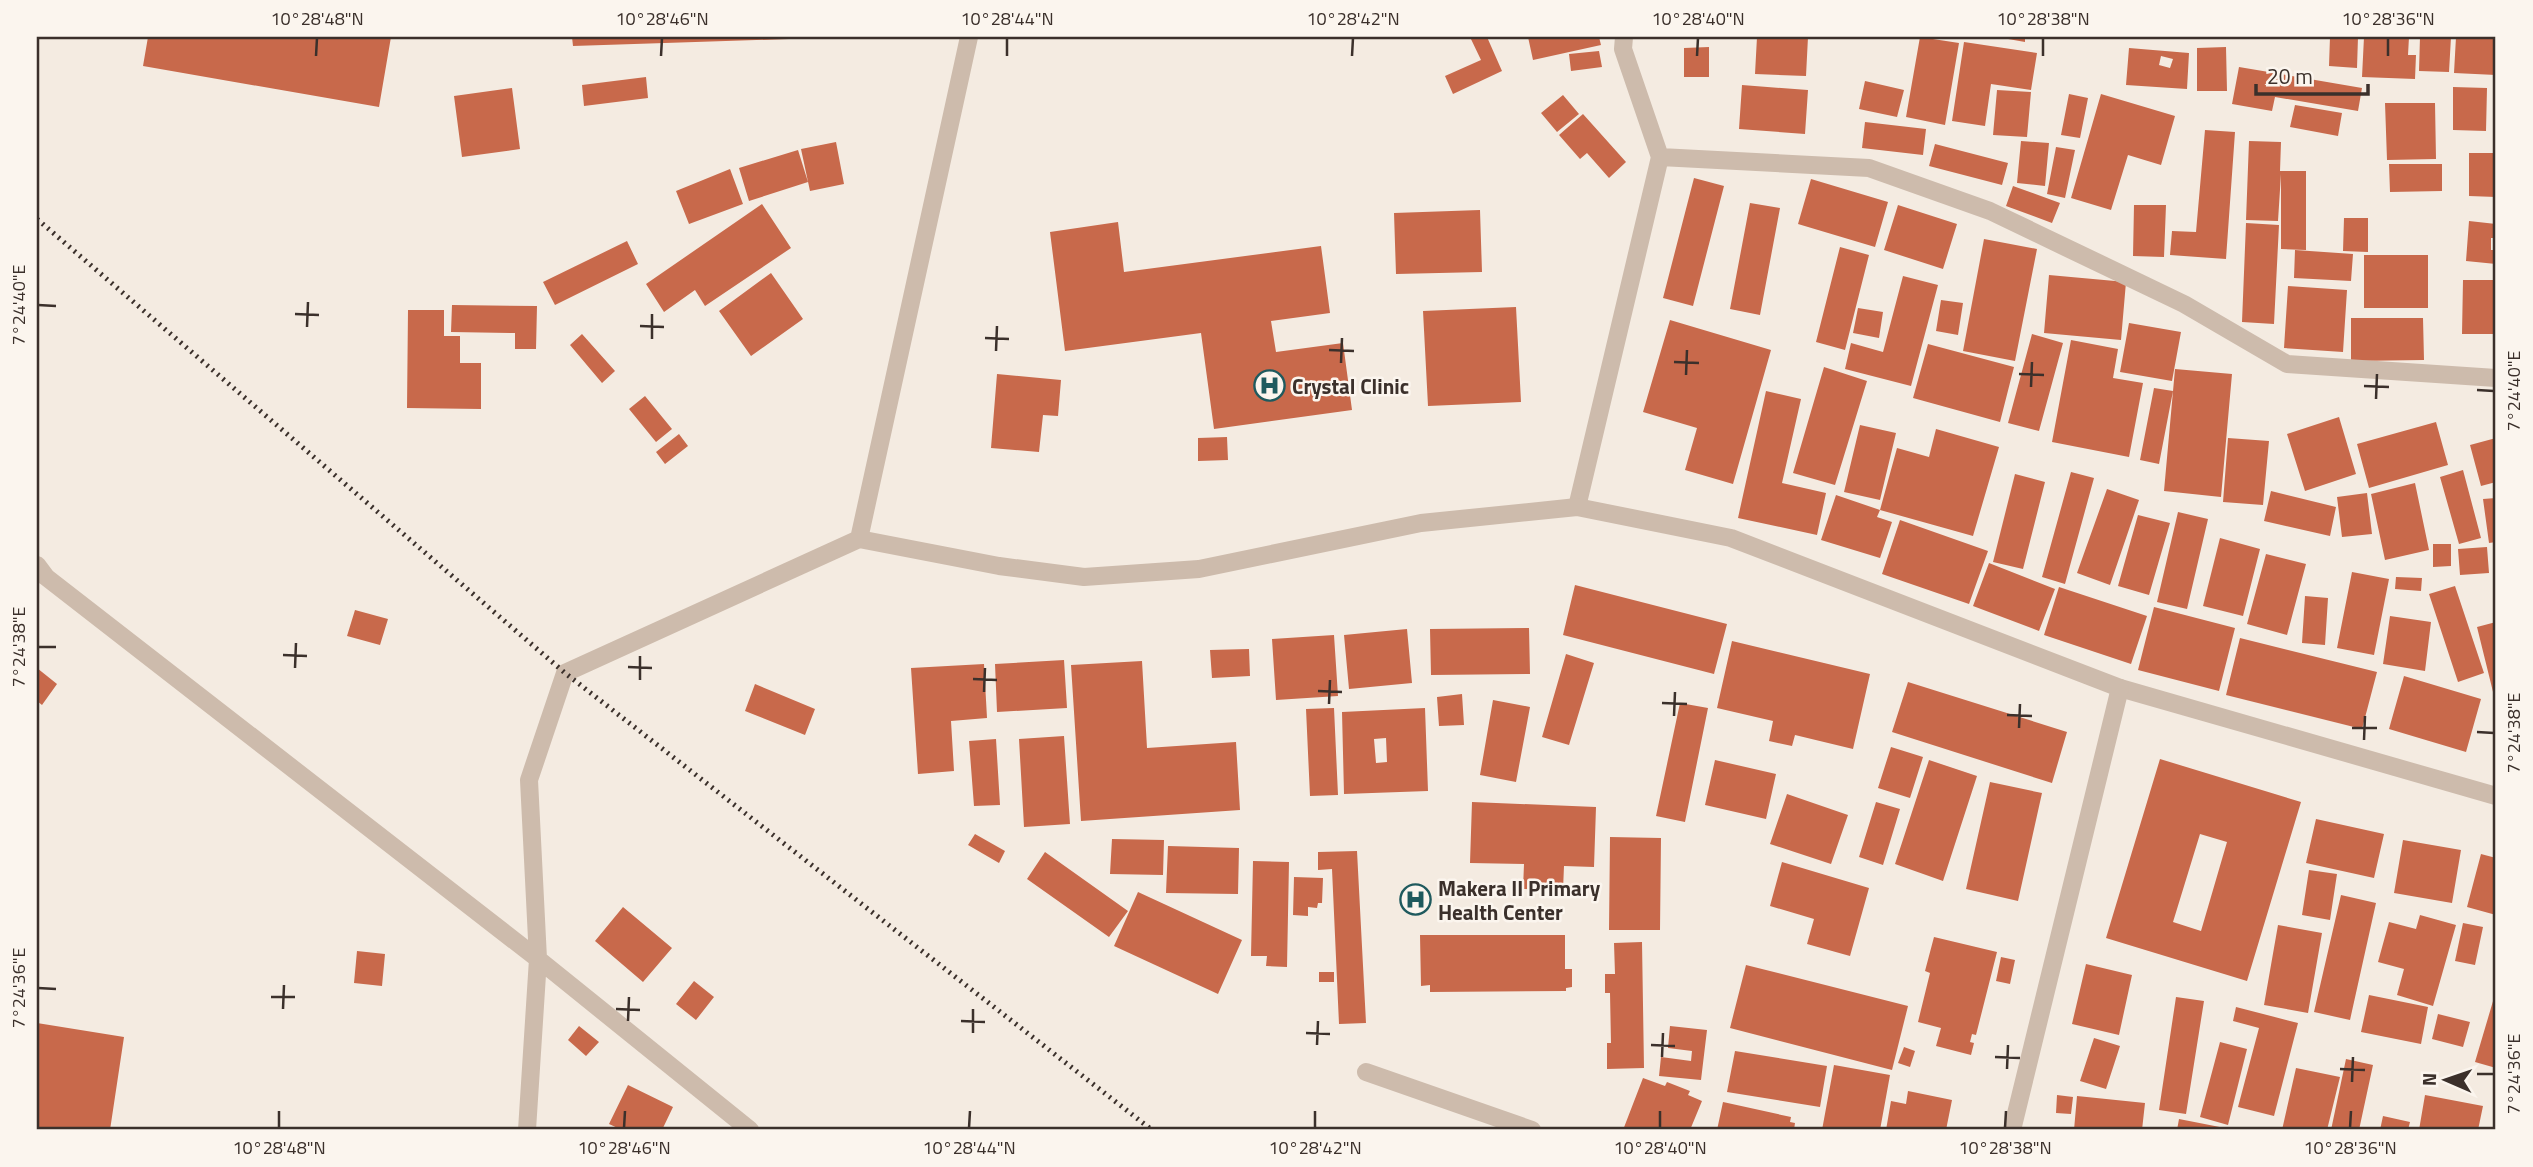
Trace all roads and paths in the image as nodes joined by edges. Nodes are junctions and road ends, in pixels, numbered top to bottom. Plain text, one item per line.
1 (969, 37) edge
2 (1624, 37) edge
3 (1660, 157) junction
4 (2496, 378) edge
5 (1577, 507) junction
6 (859, 539) junction
7 (37, 565) edge
8 (2120, 688) junction
9 (2496, 796) edge
10 (538, 959) junction
11 (1366, 1072) dead end
12 (527, 1130) edge
13 (751, 1130) edge
14 (1532, 1130) edge
15 (2012, 1130) edge

1 - 6 street
2 - 3 street
3 - 4 street
3 - 5 street
5 - 6 street
5 - 8 street
6 - 10 street
7 - 10 street
8 - 9 street
8 - 15 street
10 - 12 street
10 - 13 street
11 - 14 street

